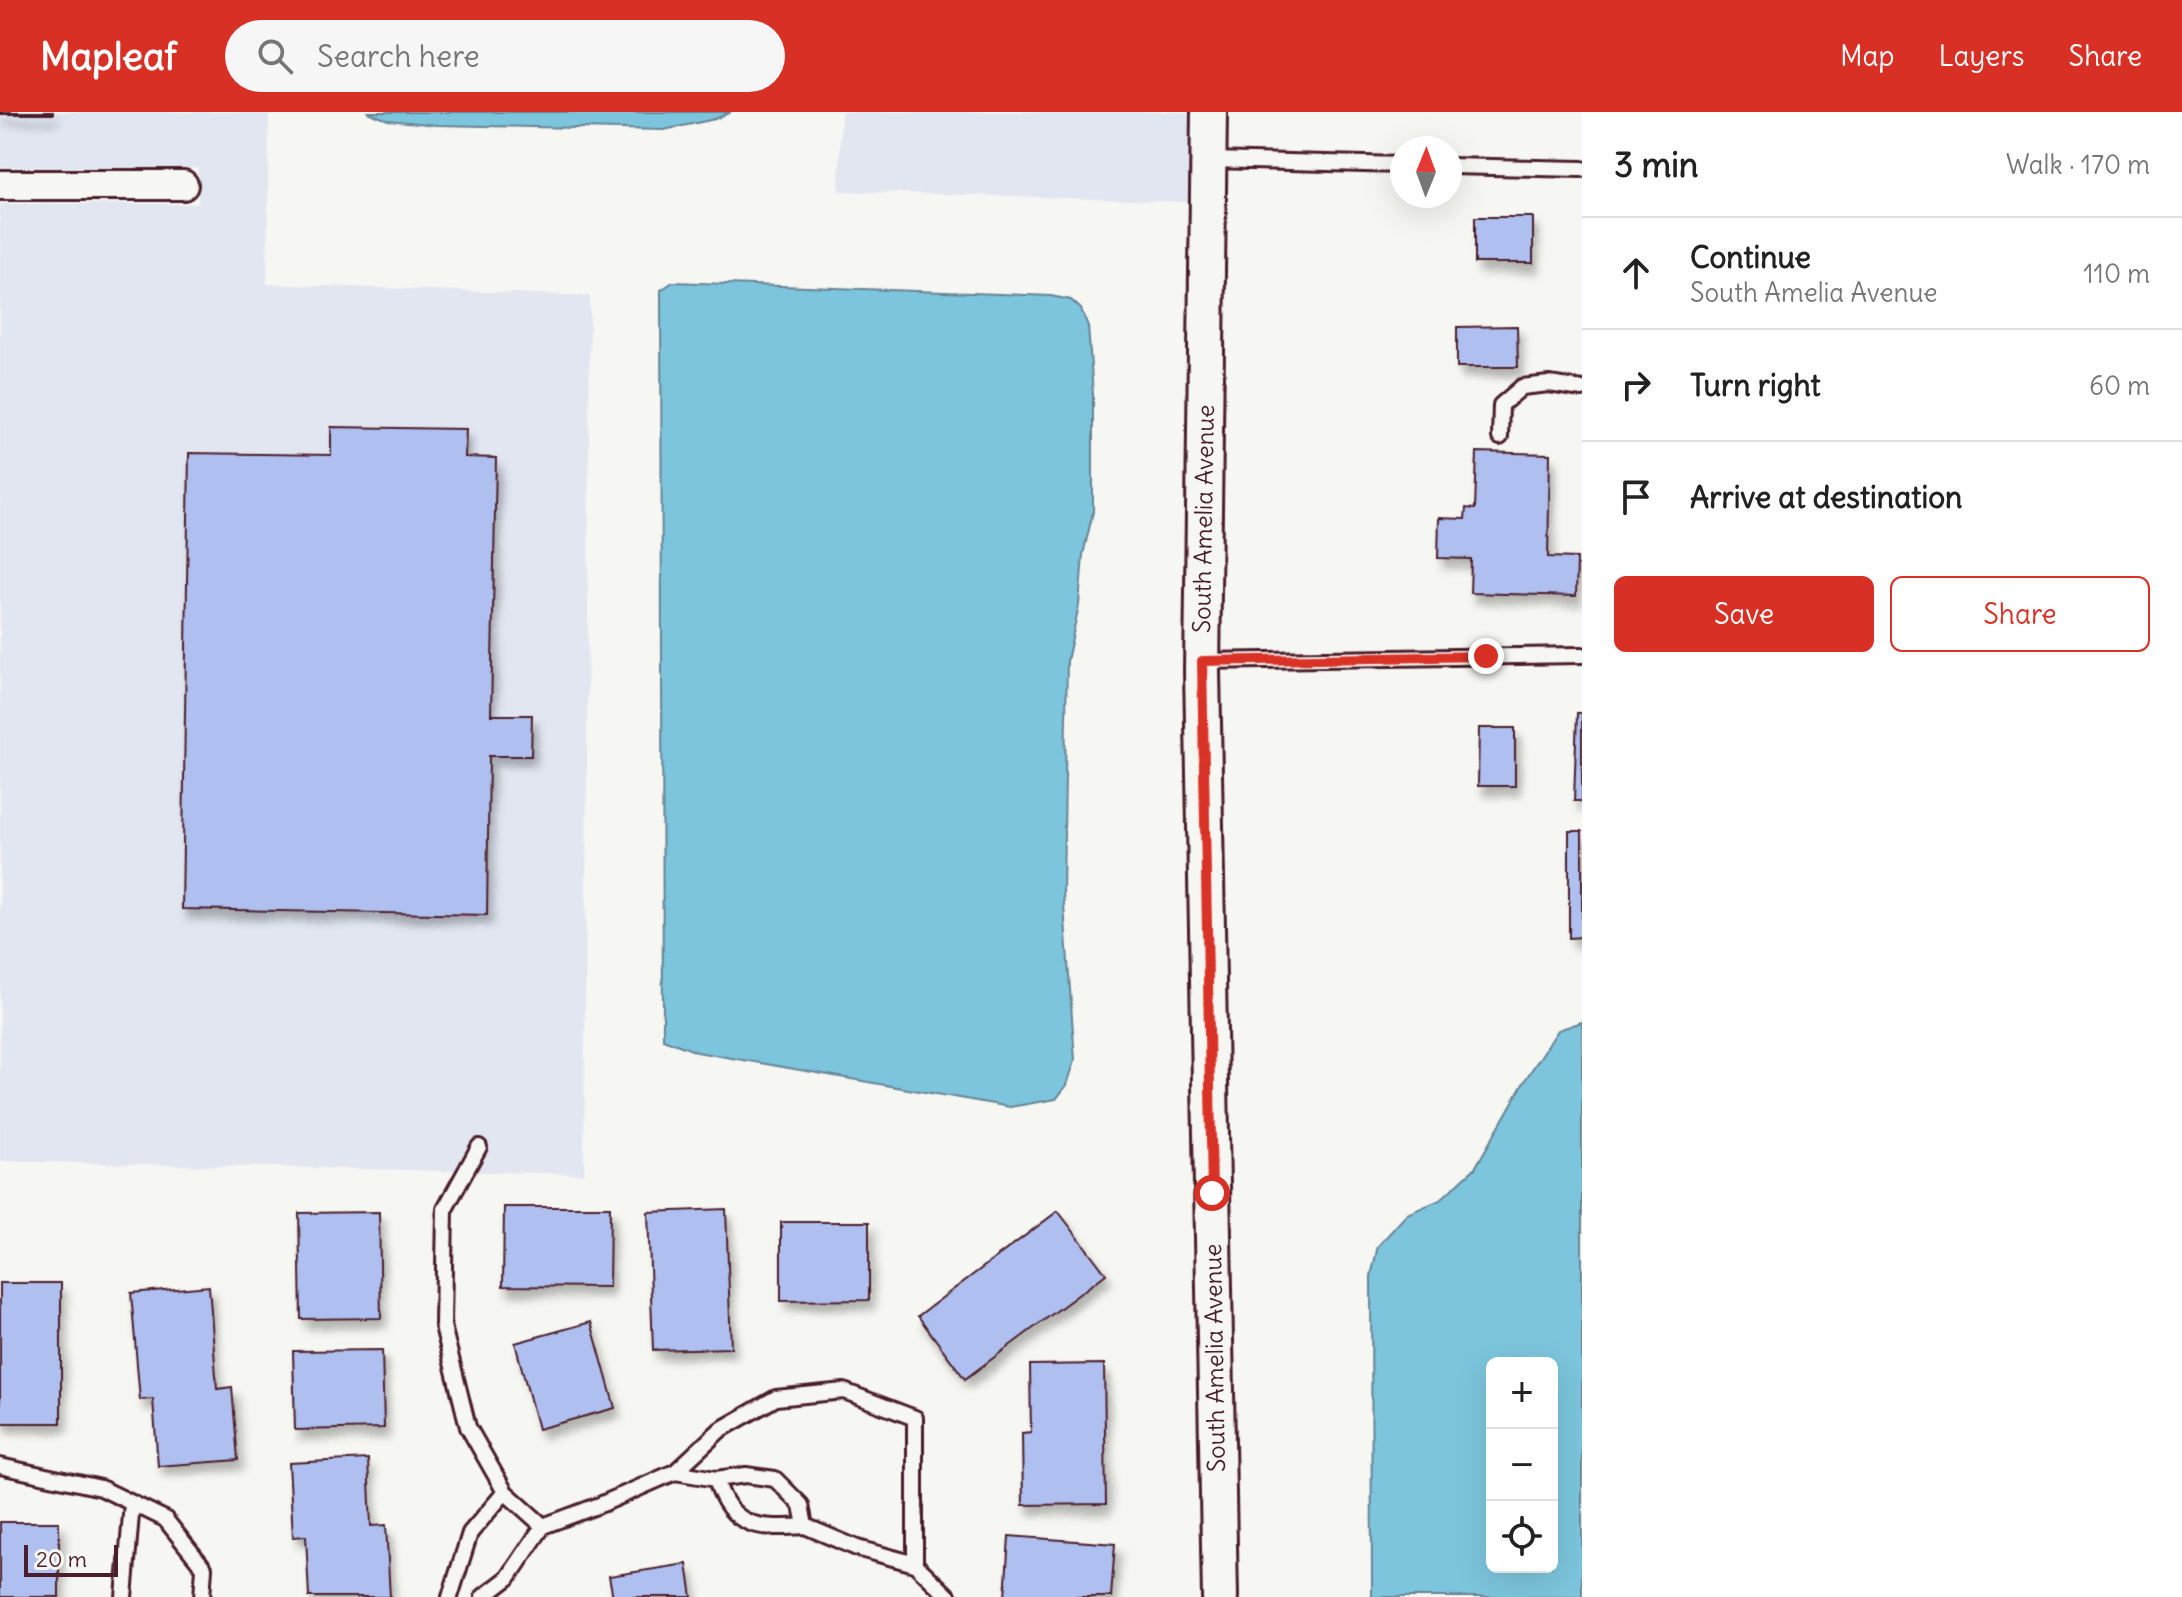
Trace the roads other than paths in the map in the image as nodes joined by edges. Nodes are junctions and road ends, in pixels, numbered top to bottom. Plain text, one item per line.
1 (1209, 112) edge
2 (1208, 160) junction
3 (1390, 165) edge
4 (1462, 166) edge
5 (1582, 169) edge
6 (0, 185) edge
7 (183, 185) dead end
8 (1582, 389) edge
9 (1500, 437) dead end
10 (1582, 655) edge
11 (1202, 661) junction
12 (479, 1147) dead end
13 (0, 1466) edge
14 (675, 1472) junction
15 (716, 1479) junction
16 (505, 1492) junction
17 (132, 1503) junction
18 (543, 1526) junction
19 (805, 1526) junction
20 (915, 1564) junction
21 (124, 1597) edge
22 (202, 1597) edge
23 (450, 1597) edge
24 (483, 1597) edge
25 (949, 1597) edge
26 (1220, 1597) edge

1 - 2 street, South Amelia Avenue
2 - 3 lane
2 - 11 street, South Amelia Avenue
4 - 5 lane
6 - 7 street
8 - 9 lane
10 - 11 lane
11 - 26 street, South Amelia Avenue
12 - 16 lane
13 - 17 lane
14 - 15 lane
14 - 18 lane
14 - 20 lane
15 - 19 lane
15 - 19 lane
16 - 18 lane
16 - 23 lane
17 - 21 lane
17 - 22 lane
18 - 24 lane
19 - 20 lane
20 - 25 lane

